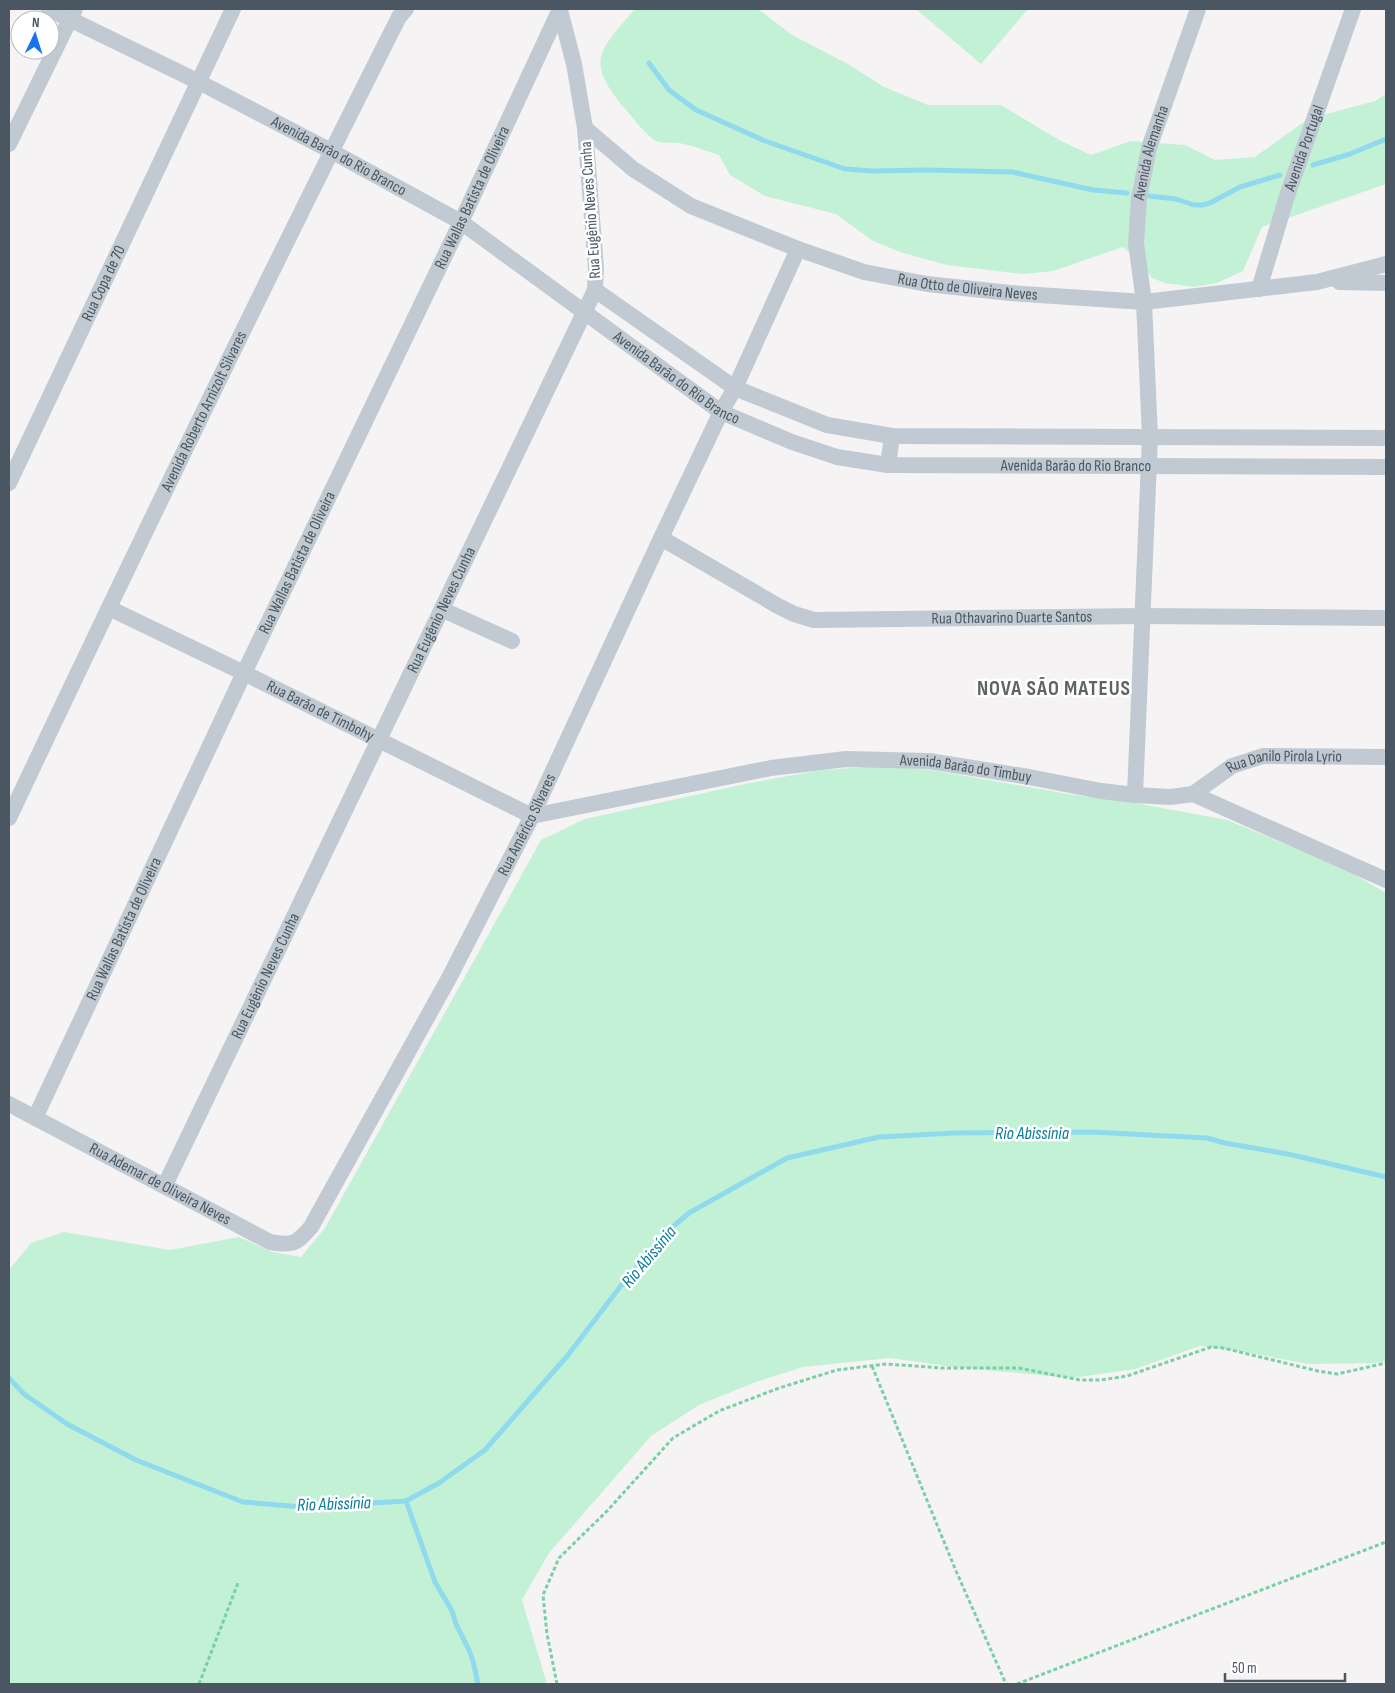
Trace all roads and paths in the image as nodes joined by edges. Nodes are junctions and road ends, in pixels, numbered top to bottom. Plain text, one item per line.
1 (49, 9) edge
2 (232, 9) edge
3 (406, 9) edge
4 (560, 9) edge
5 (1198, 9) edge
6 (1353, 9) edge
7 (72, 14) edge
8 (197, 81) junction
9 (585, 128) junction
10 (9, 144) edge
11 (331, 151) junction
12 (462, 222) junction
13 (798, 249) junction
14 (1386, 264) edge
15 (1317, 282) junction
16 (1386, 283) edge
17 (1259, 288) junction
18 (595, 290) junction
19 (1144, 302) junction
20 (586, 313) junction
21 (735, 388) junction
22 (721, 412) junction
23 (892, 436) junction
24 (1150, 437) junction
25 (1386, 438) edge
26 (888, 465) junction
27 (1148, 467) junction
28 (1386, 467) edge
29 (9, 483) edge
30 (661, 538) junction
31 (109, 608) junction
32 (443, 610) junction
33 (1142, 616) junction
34 (1386, 618) edge
35 (512, 641) dead end
36 (244, 673) junction
37 (380, 741) junction
38 (1386, 757) edge
39 (1193, 794) junction
40 (1135, 795) junction
41 (532, 816) junction
42 (9, 818) edge
43 (1385, 880) edge
44 (9, 1104) edge
45 (35, 1118) junction
46 (165, 1186) junction
47 (310, 1227) joint
48 (1386, 1363) edge
49 (872, 1366) junction
50 (1386, 1542) edge
51 (238, 1583) dead end
52 (199, 1684) edge
53 (557, 1684) edge
54 (1006, 1684) edge
55 (1017, 1684) edge

1 - 7 street, Avenida Barão do Rio Branco
2 - 8 street, Rua Copa de 70
3 - 11 street, Avenida Roberto Arnizolt Silvares
4 - 9 street, Rua Eugênio Neves Cunha
4 - 12 street, Rua Wallas Batista de Oliveira
5 - 19 street, Avenida Alemanha
6 - 17 street, Avenida Portugal
7 - 8 street, Avenida Barão do Rio Branco
7 - 10 street
8 - 11 street, Avenida Barão do Rio Branco
8 - 29 street, Rua Copa de 70
9 - 13 street, Rua Otto de Oliveira Neves
9 - 18 street, Rua Eugênio Neves Cunha
11 - 12 street, Avenida Barão do Rio Branco
11 - 31 street, Avenida Roberto Arnizolt Silvares
12 - 20 street, Avenida Barão do Rio Branco
12 - 36 street, Rua Wallas Batista de Oliveira
13 - 19 street, Rua Otto de Oliveira Neves
13 - 21 street, Rua Américo Silvares
14 - 15 street, Rua Otto de Oliveira Neves
15 - 16 street
15 - 17 street, Rua Otto de Oliveira Neves
17 - 19 street, Rua Otto de Oliveira Neves
18 - 20 street, Rua Eugênio Neves Cunha
18 - 21 street, Avenida Barão do Rio Branco
19 - 24 street, Avenida Alemanha
20 - 22 street, Avenida Barão do Rio Branco
20 - 32 street, Rua Eugênio Neves Cunha
21 - 22 street, Rua Américo Silvares
21 - 23 street, Avenida Barão do Rio Branco
22 - 26 street, Avenida Barão do Rio Branco
22 - 30 street, Rua Américo Silvares
23 - 24 street, Avenida Barão do Rio Branco
23 - 26 street
24 - 25 street, Avenida Barão do Rio Branco
24 - 27 street, Avenida Alemanha
26 - 27 street, Avenida Barão do Rio Branco
27 - 28 street, Avenida Barão do Rio Branco
27 - 33 street, Avenida Alemanha
30 - 33 street, Rua Othavarino Duarte Santos
30 - 41 street, Rua Américo Silvares
31 - 36 street, Rua Barão de Timbohy
31 - 42 street, Avenida Roberto Arnizolt Silvares
32 - 35 street
32 - 37 street, Rua Eugênio Neves Cunha
33 - 34 street, Rua Othavarino Duarte Santos
33 - 40 street, Avenida Alemanha
36 - 37 street, Rua Barão de Timbohy
36 - 45 street, Rua Wallas Batista de Oliveira
37 - 41 street, Rua Barão de Timbohy
37 - 46 street, Rua Eugênio Neves Cunha
38 - 39 street, Rua Danilo Pirola Lyrio
39 - 40 street, Avenida Barão do Timbuy
39 - 43 street
40 - 41 street, Avenida Barão do Timbuy
41 - 47 street, Rua Américo Silvares
44 - 45 street, Rua Ademar de Oliveira Neves
45 - 46 street, Rua Ademar de Oliveira Neves
46 - 47 street, Rua Ademar de Oliveira Neves
48 - 49 path
49 - 53 path
49 - 54 path
50 - 55 path
51 - 52 path

